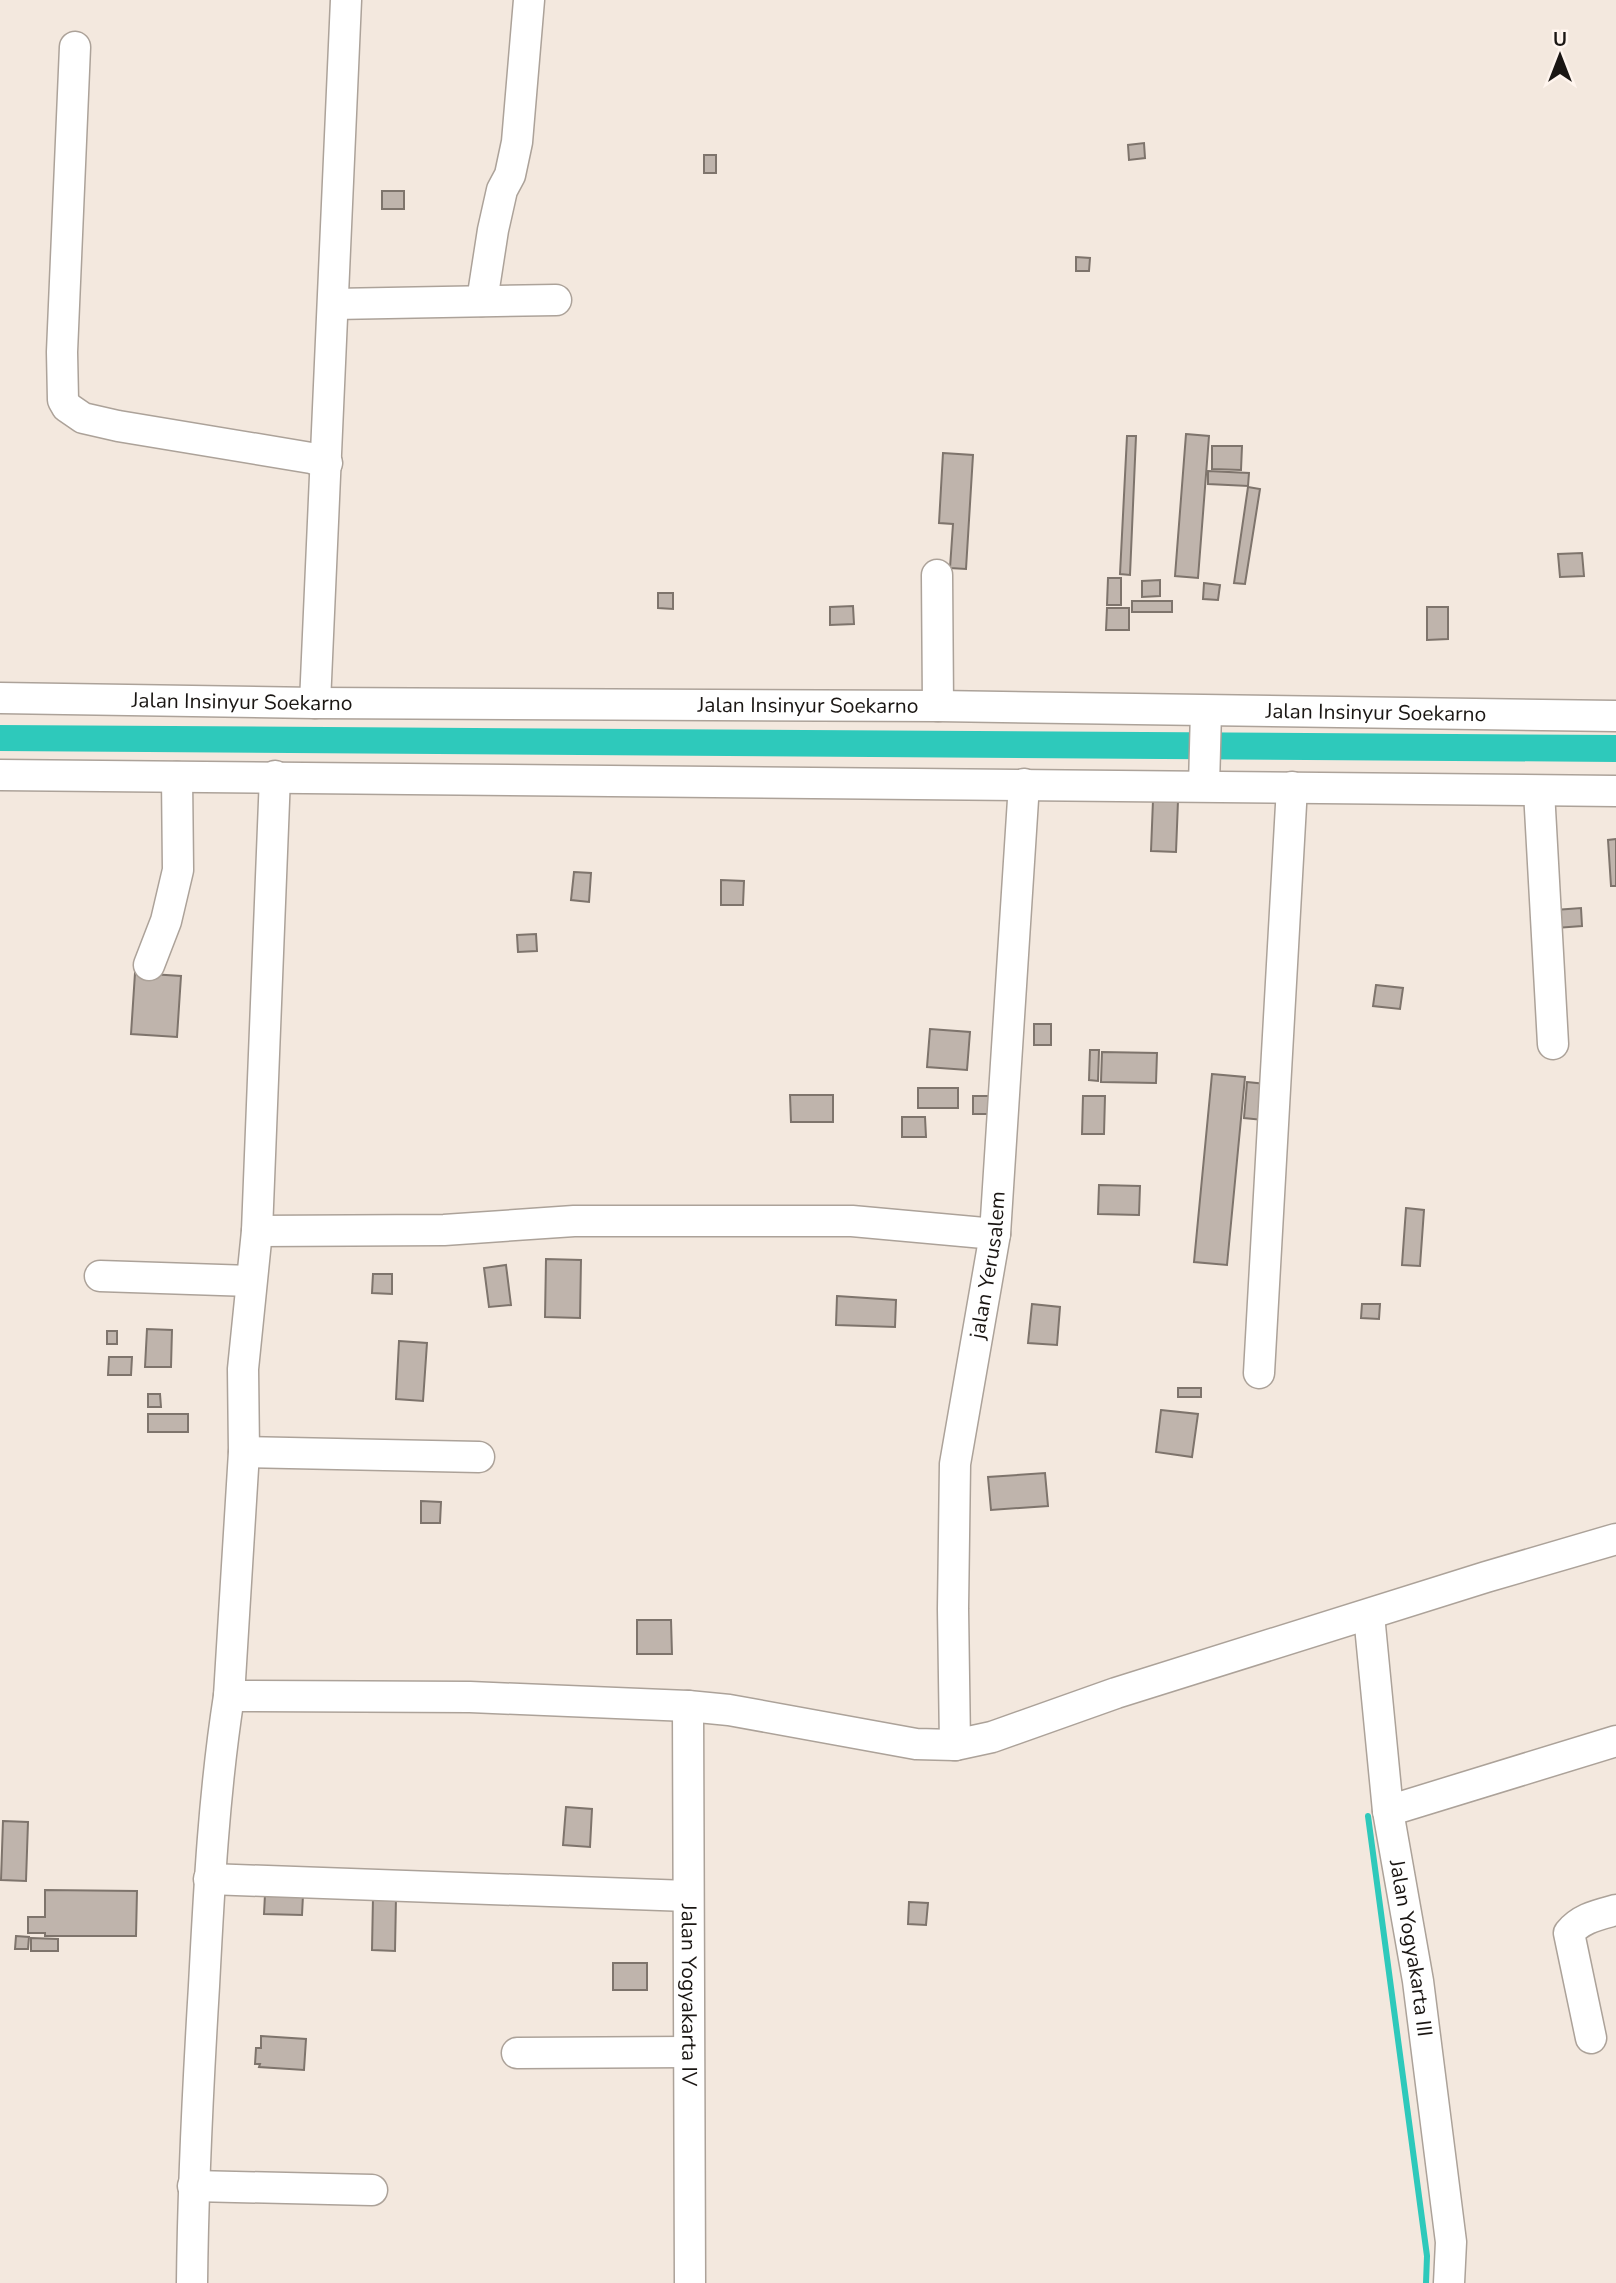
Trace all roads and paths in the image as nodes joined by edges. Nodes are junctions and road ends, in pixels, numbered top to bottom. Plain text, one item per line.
1 (346, 0) edge
2 (529, 0) edge
3 (75, 47) dead end
4 (556, 300) dead end
5 (482, 301) junction
6 (334, 304) junction
7 (327, 463) junction
8 (937, 575) dead end
9 (0, 698) edge
10 (315, 703) junction
11 (938, 706) junction
12 (1616, 716) edge
13 (1205, 748) junction
14 (0, 776) edge
15 (177, 776) junction
16 (275, 776) junction
17 (1024, 784) junction
18 (1292, 787) junction
19 (1539, 791) junction
20 (1616, 791) edge
21 (149, 965) dead end
22 (1553, 1044) dead end
23 (257, 1231) junction
24 (995, 1234) junction
25 (100, 1276) dead end
26 (251, 1280) junction
27 (1259, 1373) dead end
28 (244, 1452) junction
29 (479, 1457) dead end
30 (1616, 1539) edge
31 (1369, 1615) junction
32 (229, 1696) junction
33 (688, 1706) junction
34 (1616, 1741) edge
35 (956, 1745) junction
36 (1388, 1811) junction
37 (209, 1879) junction
38 (688, 1896) junction
39 (1616, 1910) edge
40 (1591, 2038) dead end
41 (688, 2052) junction
42 (517, 2053) dead end
43 (193, 2186) junction
44 (372, 2190) dead end
45 (192, 2283) edge
46 (690, 2283) edge
47 (1450, 2283) edge

1 - 6 street
2 - 5 street
3 - 7 street
4 - 5 street
5 - 6 street
6 - 7 street
7 - 10 street
8 - 11 street
9 - 10 street, Jalan Insinyur Soekarno
10 - 11 street, Jalan Insinyur Soekarno
11 - 13 street, Jalan Insinyur Soekarno
12 - 13 street, Jalan Insinyur Soekarno
13 - 17 street, Jalan Insinyur Soekarno
13 - 18 street, Jalan Insinyur Soekarno
14 - 15 street, Jalan Insinyur Soekarno
15 - 16 street, Jalan Insinyur Soekarno
15 - 21 street
16 - 17 street, Jalan Insinyur Soekarno
16 - 23 street
17 - 24 street, jalan Yerusalem
18 - 19 street, Jalan Insinyur Soekarno
18 - 27 street
19 - 20 street, Jalan Insinyur Soekarno
19 - 22 street
23 - 24 street
23 - 26 street
24 - 35 street, jalan Yerusalem
25 - 26 street
26 - 28 street
28 - 29 street
28 - 32 street
30 - 31 street
31 - 35 street
31 - 36 street, Jalan Yogyakarta III
32 - 33 street
32 - 37 street
33 - 35 street
33 - 38 street, Jalan Yogyakarta IV
34 - 36 street
36 - 47 street, Jalan Yogyakarta III
37 - 38 street
37 - 43 street
38 - 41 street, Jalan Yogyakarta IV
39 - 40 street
41 - 42 street
41 - 46 street, Jalan Yogyakarta IV
43 - 44 street
43 - 45 street

